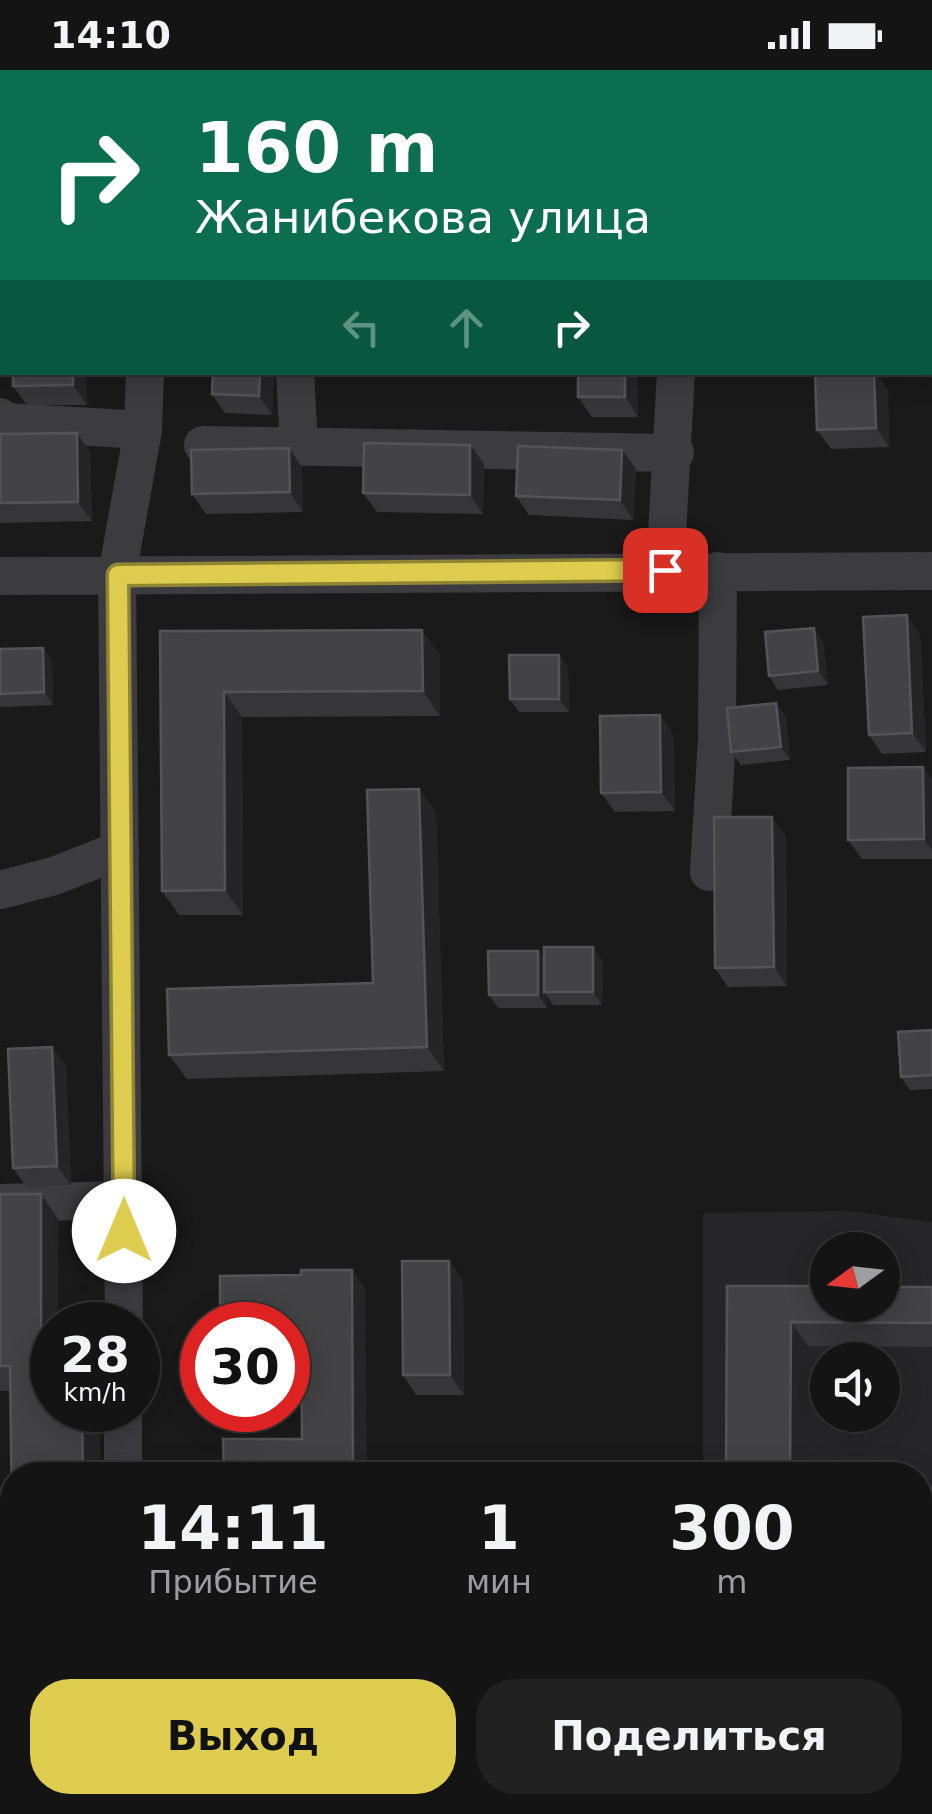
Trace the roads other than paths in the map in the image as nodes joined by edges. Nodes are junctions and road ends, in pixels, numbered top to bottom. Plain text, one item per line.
1 (144, 375) edge
2 (295, 375) edge
3 (676, 375) edge
4 (0, 416) edge
5 (143, 430) junction
6 (204, 445) edge
7 (299, 447) junction
8 (675, 453) junction
9 (665, 570) junction
10 (718, 571) junction
11 (932, 571) edge
12 (118, 575) junction
13 (0, 576) edge
14 (120, 850) junction
15 (709, 872) dead end
16 (0, 890) edge
17 (124, 1200) junction
18 (0, 1203) edge
19 (124, 1302) edge
20 (123, 1432) edge
21 (123, 1462) edge

1 - 5 street
2 - 7 street
3 - 8 street
4 - 5 street
5 - 12 street
6 - 7 street
7 - 8 street
8 - 9 street
9 - 10 street
9 - 12 street
10 - 11 street
10 - 15 street
12 - 13 street
12 - 14 street
14 - 16 street
14 - 17 street
17 - 18 street
17 - 19 street
20 - 21 street

